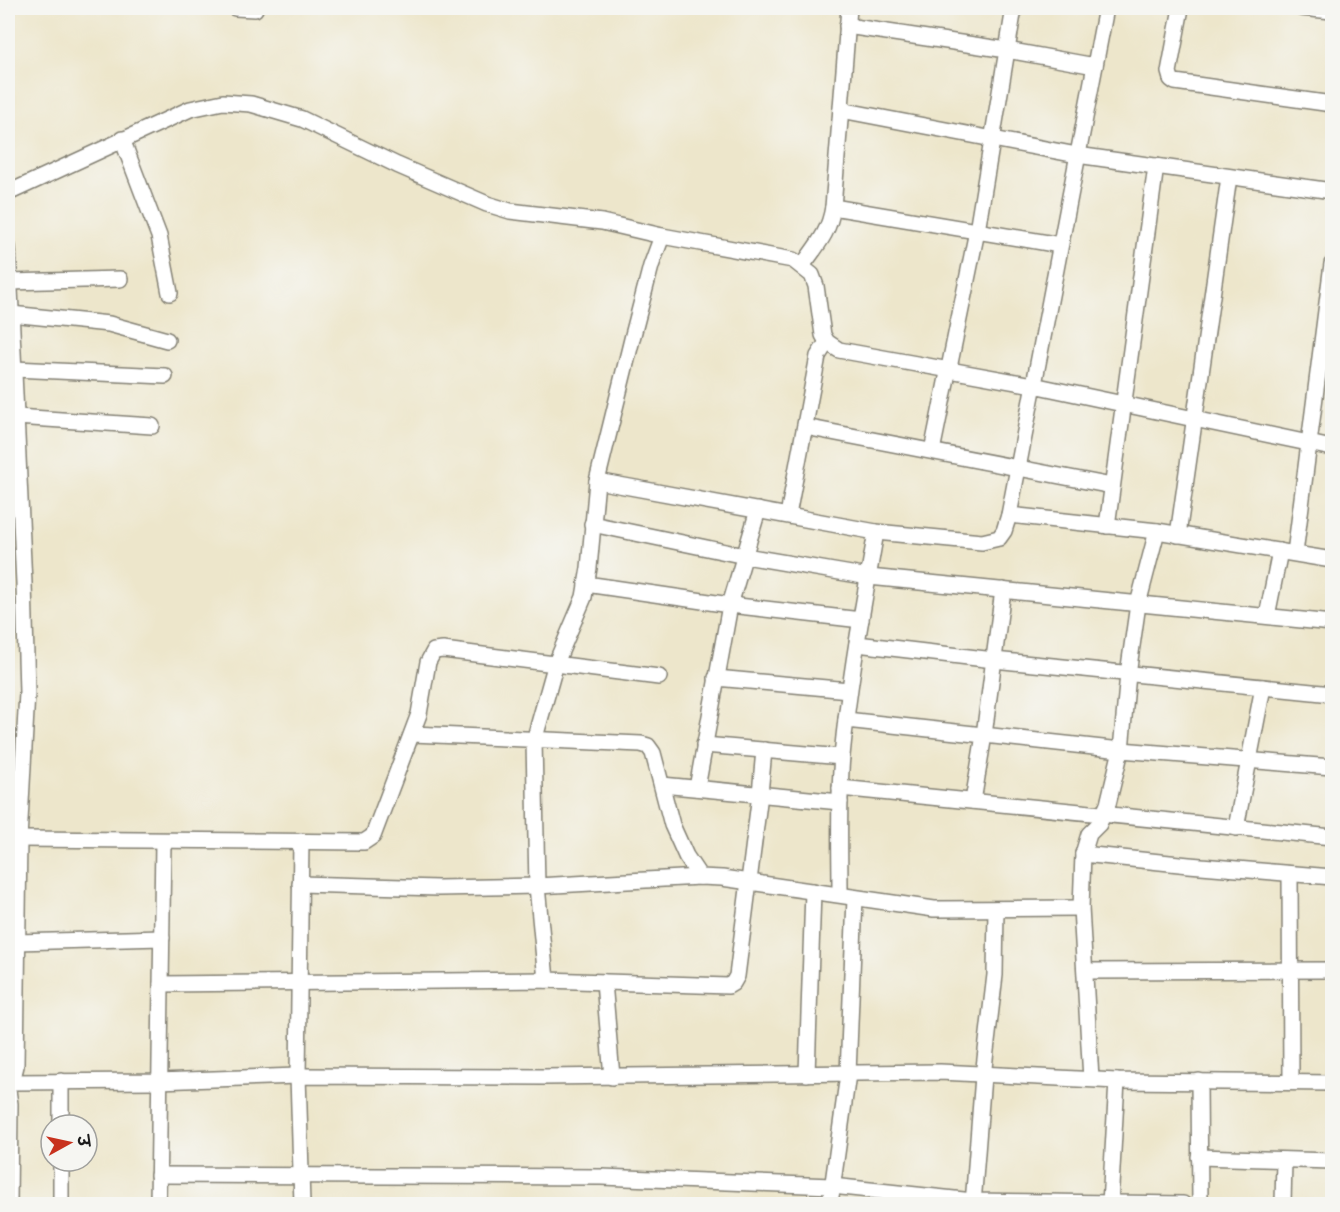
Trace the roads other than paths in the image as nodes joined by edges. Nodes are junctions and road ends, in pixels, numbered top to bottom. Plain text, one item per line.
1 (235, 8) edge
2 (849, 8) edge
3 (1014, 8) edge
4 (1106, 8) edge
5 (1181, 8) edge
6 (1301, 8) edge
7 (255, 9) dead end
8 (1332, 11) edge
9 (847, 26) junction
10 (1007, 50) junction
11 (1095, 66) junction
12 (1332, 104) edge
13 (841, 110) junction
14 (122, 139) junction
15 (992, 139) junction
16 (1077, 155) junction
17 (1156, 166) junction
18 (1230, 177) junction
19 (1332, 191) edge
20 (8, 193) edge
21 (833, 207) junction
22 (977, 231) junction
23 (662, 236) junction
24 (1060, 245) junction
25 (8, 247) edge
26 (1332, 264) edge
27 (802, 266) junction
28 (120, 279) dead end
29 (10, 282) junction
30 (170, 293) dead end
31 (12, 314) junction
32 (167, 340) dead end
33 (827, 342) junction
34 (14, 369) junction
35 (949, 369) junction
36 (165, 376) dead end
37 (1033, 385) junction
38 (1123, 404) junction
39 (16, 417) junction
40 (1196, 420) junction
41 (152, 426) dead end
42 (804, 427) junction
43 (1310, 444) junction
44 (1332, 448) edge
45 (932, 451) junction
46 (1017, 468) junction
47 (597, 481) junction
48 (1112, 486) junction
49 (758, 510) junction
50 (1009, 514) junction
51 (788, 515) junction
52 (592, 524) junction
53 (1107, 525) junction
54 (1157, 531) junction
55 (876, 532) junction
56 (1178, 535) junction
57 (1288, 552) junction
58 (745, 556) junction
59 (1332, 560) edge
60 (869, 577) junction
61 (586, 584) junction
62 (1003, 590) junction
63 (1138, 604) junction
64 (730, 605) junction
65 (1268, 616) junction
66 (861, 620) junction
67 (1332, 623) edge
68 (857, 644) junction
69 (994, 660) junction
70 (556, 663) junction
71 (1128, 674) junction
72 (659, 677) dead end
73 (716, 678) junction
74 (1263, 687) junction
75 (849, 690) junction
76 (1332, 694) edge
77 (846, 720) junction
78 (412, 734) junction
79 (984, 735) junction
80 (534, 741) junction
81 (704, 745) junction
82 (764, 750) junction
83 (1121, 750) junction
84 (842, 757) junction
85 (1249, 760) junction
86 (1332, 767) edge
87 (662, 785) junction
88 (697, 788) junction
89 (760, 794) junction
90 (840, 795) junction
91 (973, 801) junction
92 (1104, 815) junction
93 (1236, 828) junction
94 (1332, 837) edge
95 (18, 839) junction
96 (163, 841) junction
97 (301, 842) junction
98 (1083, 854) junction
99 (1290, 874) junction
100 (700, 877) junction
101 (1332, 877) edge
102 (750, 883) junction
103 (300, 884) junction
104 (537, 886) junction
105 (813, 891) junction
106 (847, 896) junction
107 (1081, 908) junction
108 (996, 909) junction
109 (162, 938) junction
110 (17, 942) junction
111 (1291, 969) junction
112 (1332, 970) edge
113 (1086, 971) junction
114 (546, 980) junction
115 (298, 981) junction
116 (604, 982) junction
117 (161, 984) junction
118 (807, 1074) junction
119 (848, 1074) junction
120 (297, 1076) junction
121 (983, 1076) junction
122 (612, 1077) junction
123 (1091, 1078) junction
124 (158, 1081) junction
125 (1117, 1081) junction
126 (1198, 1081) junction
127 (61, 1082) junction
128 (1291, 1082) junction
129 (1332, 1083) edge
130 (9, 1086) edge
131 (61, 1113) edge
132 (1200, 1157) junction
133 (1284, 1160) junction
134 (1332, 1161) edge
135 (61, 1173) edge
136 (158, 1175) junction
137 (303, 1177) junction
138 (832, 1186) junction
139 (973, 1203) edge
140 (1110, 1203) edge
141 (9, 1204) edge
142 (61, 1204) edge
143 (158, 1204) edge
144 (302, 1204) edge
145 (830, 1204) edge
146 (1183, 1204) edge
147 (1200, 1204) edge
148 (1283, 1204) edge

1 - 7 street
2 - 9 street
3 - 10 street
4 - 11 street
5 - 12 street
6 - 8 street
9 - 10 street
9 - 13 street
10 - 11 street
10 - 15 street
11 - 16 street
13 - 15 street
13 - 21 street
14 - 20 street
14 - 23 street
14 - 30 street
15 - 16 street
15 - 22 street
16 - 17 street
16 - 24 street
17 - 18 street
17 - 38 street
18 - 19 street
18 - 40 street
21 - 22 street
21 - 27 street
22 - 24 street
22 - 35 street
23 - 27 street
23 - 47 street
24 - 37 street
25 - 29 street
26 - 43 street
27 - 33 street
28 - 29 street
29 - 31 street
31 - 32 street
31 - 34 street
33 - 35 street
33 - 42 street
34 - 36 street
34 - 39 street
35 - 37 street
35 - 45 street
37 - 38 street
37 - 46 street
38 - 40 street
38 - 48 street
39 - 41 street
39 - 95 street
40 - 43 street
40 - 56 street
42 - 45 street
42 - 51 street
43 - 44 street
43 - 57 street
45 - 46 street
46 - 48 street
46 - 50 street
47 - 49 street
47 - 52 street
48 - 53 street
49 - 51 street
49 - 58 street
50 - 53 street
50 - 55 street
51 - 55 street
52 - 58 street
52 - 61 street
53 - 54 street
54 - 56 street
54 - 63 street
55 - 60 street
56 - 57 street
57 - 59 street
57 - 65 street
58 - 60 street
58 - 64 street
60 - 62 street
60 - 66 street
61 - 64 street
61 - 70 street
62 - 63 street
62 - 69 street
63 - 65 street
63 - 71 street
64 - 66 street
64 - 73 street
65 - 67 street
66 - 68 street
68 - 69 street
68 - 75 street
69 - 71 street
69 - 79 street
70 - 72 street
70 - 78 street
70 - 80 street
71 - 74 street
71 - 83 street
73 - 75 street
73 - 81 street
74 - 76 street
74 - 85 street
75 - 77 street
77 - 79 street
77 - 84 street
78 - 80 street
78 - 97 street
79 - 83 street
79 - 91 street
80 - 87 street
80 - 104 street
81 - 82 street
81 - 88 street
82 - 84 street
82 - 89 street
83 - 85 street
83 - 92 street
84 - 90 street
85 - 86 street
85 - 93 street
87 - 88 street
87 - 100 street
88 - 89 street
89 - 90 street
89 - 102 street
90 - 91 street
90 - 106 street
91 - 92 street
92 - 93 street
92 - 98 street
93 - 94 street
95 - 96 street
95 - 110 street
96 - 97 street
96 - 109 street
97 - 103 street
98 - 99 street
98 - 107 street
99 - 101 street
99 - 111 street
100 - 102 street
100 - 104 street
102 - 105 street
102 - 116 street
103 - 104 street
103 - 115 street
104 - 114 street
105 - 106 street
105 - 118 street
106 - 108 street
106 - 119 street
107 - 108 street
107 - 113 street
108 - 121 street
109 - 110 street
109 - 117 street
110 - 130 street
111 - 112 street
111 - 113 street
111 - 128 street
113 - 123 street
114 - 115 street
114 - 116 street
115 - 117 street
115 - 120 street
116 - 122 street
117 - 124 street
118 - 119 street
118 - 122 street
119 - 121 street
119 - 138 street
120 - 122 street
120 - 124 street
120 - 137 street
121 - 123 street
121 - 139 street
123 - 125 street
124 - 127 street
124 - 136 street
125 - 126 street
125 - 140 street
126 - 128 street
126 - 132 street
127 - 130 street
127 - 131 street
128 - 129 street
130 - 141 street
132 - 133 street
132 - 147 street
133 - 134 street
133 - 148 street
135 - 142 street
136 - 137 street
136 - 143 street
137 - 138 street
137 - 144 street
138 - 139 street
138 - 145 street
139 - 140 street
140 - 146 street

